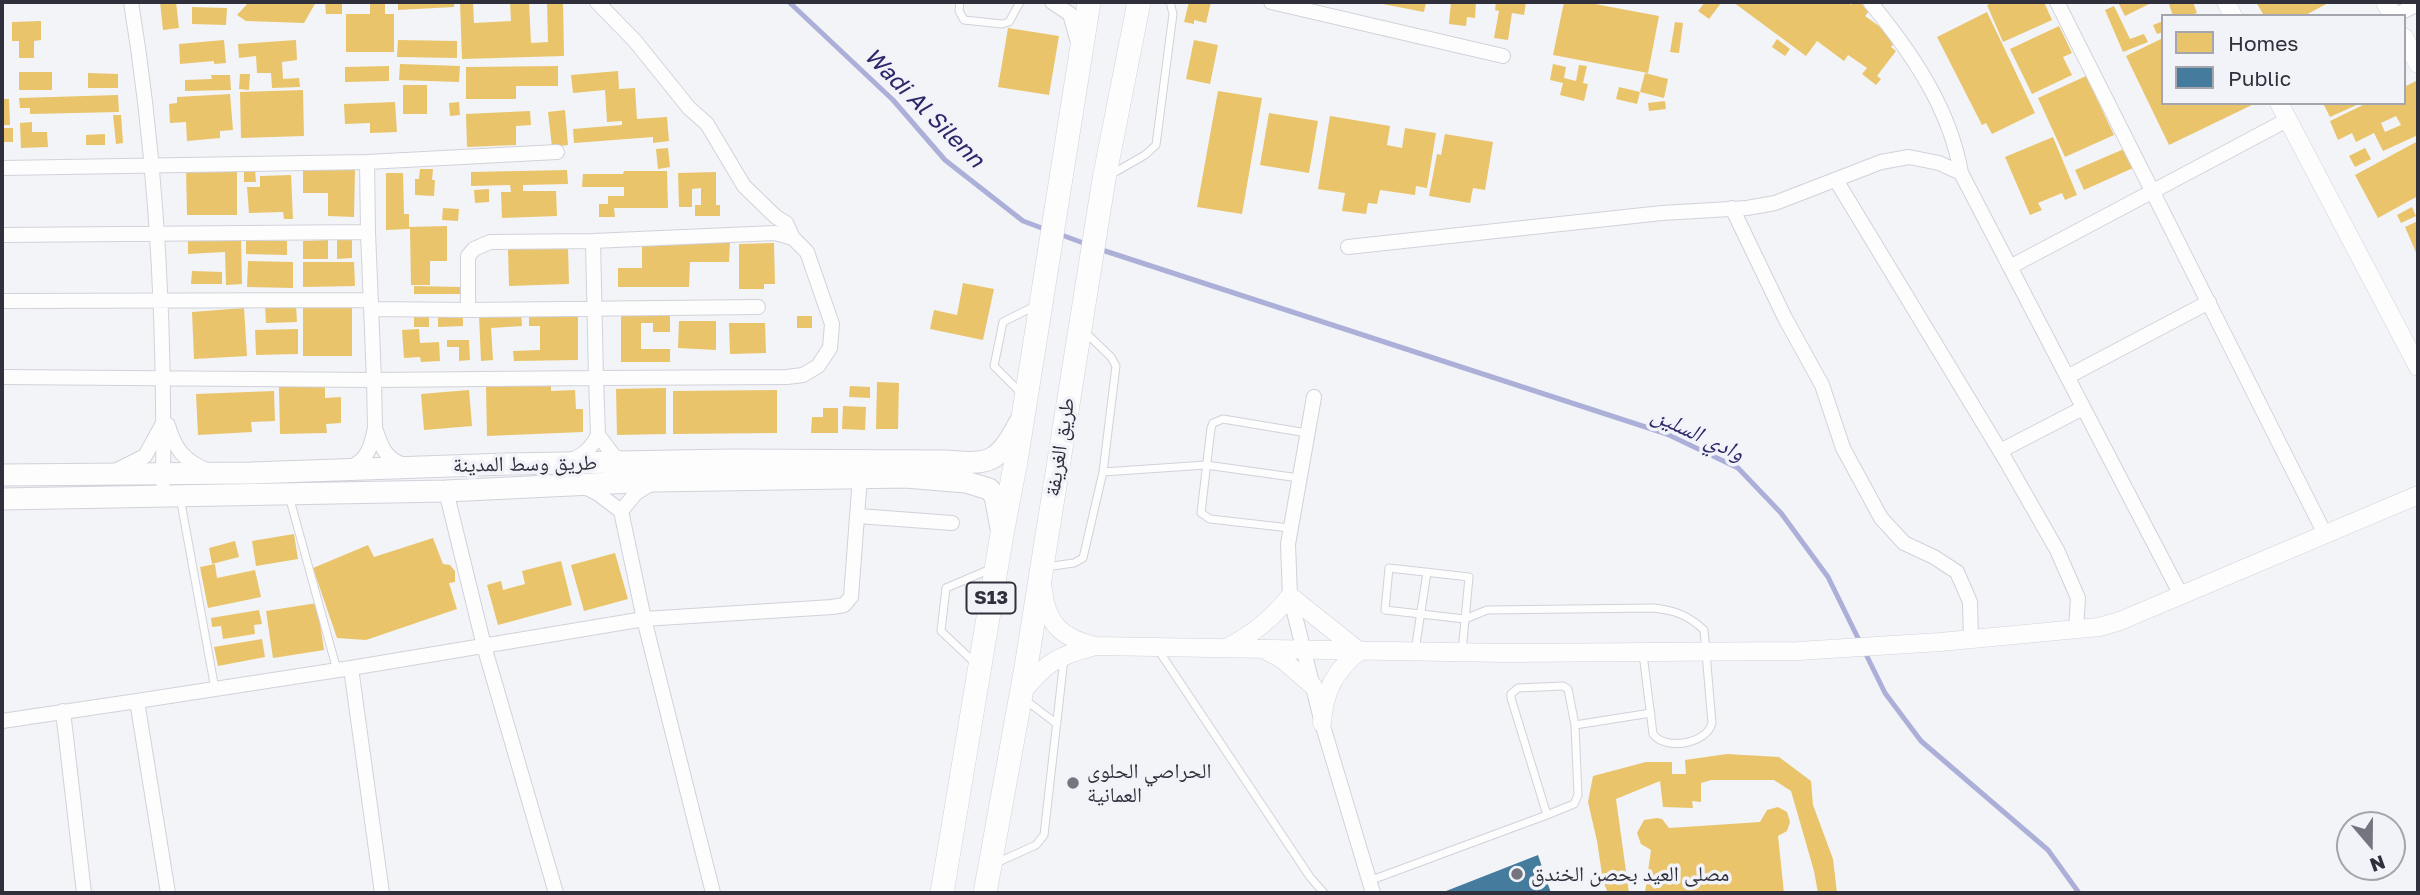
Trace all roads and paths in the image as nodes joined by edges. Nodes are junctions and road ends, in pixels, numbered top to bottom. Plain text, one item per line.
1 (131, 2) edge
2 (597, 2) edge
3 (960, 2) edge
4 (1020, 2) edge
5 (1052, 2) edge
6 (1089, 2) edge
7 (1139, 2) edge
8 (1170, 2) edge
9 (1271, 2) edge
10 (1870, 2) edge
11 (2057, 2) edge
12 (2418, 4) edge
13 (2397, 14) edge
14 (2406, 41) edge
15 (1503, 56) dead end
16 (1080, 57) junction
17 (2418, 64) edge
18 (2280, 105) edge
19 (2287, 120) junction
20 (557, 152) dead end
21 (367, 162) junction
22 (152, 166) junction
23 (2, 168) edge
24 (1961, 173) junction
25 (1104, 179) junction
26 (1836, 180) junction
27 (2154, 191) junction
28 (1732, 208) junction
29 (368, 233) junction
30 (2, 235) edge
31 (156, 236) junction
32 (793, 238) junction
33 (593, 241) junction
34 (1348, 247) dead end
35 (2010, 267) junction
36 (2, 301) edge
37 (160, 302) junction
38 (2209, 302) junction
39 (1041, 303) junction
40 (371, 304) junction
41 (758, 307) dead end
42 (468, 310) junction
43 (596, 310) junction
44 (1080, 327) junction
45 (2418, 367) edge
46 (2, 377) edge
47 (2067, 377) junction
48 (596, 378) junction
49 (164, 379) junction
50 (374, 380) junction
51 (1314, 397) dead end
52 (1025, 407) junction
53 (2084, 408) junction
54 (165, 417) junction
55 (375, 428) junction
56 (1307, 433) junction
57 (598, 435) junction
58 (2000, 451) junction
59 (628, 462) junction
60 (566, 463) junction
61 (1206, 465) junction
62 (412, 467) junction
63 (344, 470) junction
64 (1103, 472) junction
65 (216, 473) junction
66 (104, 474) junction
67 (2, 475) edge
68 (860, 477) junction
69 (1299, 478) junction
70 (654, 481) junction
71 (581, 486) junction
72 (169, 488) junction
73 (446, 491) junction
74 (289, 494) junction
75 (2418, 495) edge
76 (2, 499) edge
77 (621, 511) junction
78 (858, 516) junction
79 (952, 523) dead end
80 (1290, 528) junction
81 (1002, 534) junction
82 (2325, 534) junction
83 (997, 567) junction
84 (1040, 568) junction
85 (1427, 572) junction
86 (2181, 595) junction
87 (1290, 596) junction
88 (1421, 614) junction
89 (644, 619) junction
90 (1465, 619) junction
91 (2076, 630) junction
92 (1971, 639) junction
93 (484, 646) junction
94 (1095, 646) junction
95 (1157, 647) junction
96 (1226, 648) junction
97 (1264, 649) junction
98 (1304, 650) junction
99 (1359, 651) junction
100 (1415, 652) junction
101 (1643, 652) junction
102 (1707, 652) junction
103 (1462, 653) junction
104 (1065, 654) junction
105 (980, 667) junction
106 (344, 669) junction
107 (1313, 686) junction
108 (215, 690) junction
109 (1019, 695) junction
110 (137, 701) junction
111 (63, 711) junction
112 (1651, 713) junction
113 (2, 721) edge
114 (1322, 723) junction
115 (1057, 724) junction
116 (1575, 725) junction
117 (1547, 816) junction
118 (990, 866) junction
119 (1371, 887) edge
120 (85, 893) edge
121 (168, 893) edge
122 (383, 893) edge
123 (556, 893) edge
124 (713, 893) edge
125 (942, 893) edge
126 (985, 893) edge
127 (1324, 893) edge

1 - 22 street
2 - 32 street
3 - 4 lane
5 - 16 street
6 - 16 main road, طريق الغريفة / S13
7 - 25 main road, طريق الغريفة / S13
8 - 25 lane
9 - 15 street
10 - 24 street
11 - 27 street
12 - 13 street
14 - 17 street
16 - 39 main road, طريق الغريفة / S13
18 - 19 street
19 - 27 street
19 - 45 street
20 - 21 street
21 - 22 street
21 - 29 street
22 - 23 street
22 - 31 street
24 - 26 street
24 - 35 street
25 - 44 main road, طريق الغريفة / S13
26 - 28 street
26 - 58 street
27 - 35 street
27 - 38 street
28 - 34 street
28 - 92 street
29 - 31 street
29 - 40 street
30 - 31 street
31 - 37 street
32 - 33 street
32 - 48 street
33 - 42 street
33 - 43 street
35 - 47 street
36 - 37 street
37 - 40 street
37 - 49 street
38 - 47 street
38 - 82 street
39 - 52 main road, طريق الغريفة / S13
39 - 52 lane
40 - 42 street
40 - 50 street
41 - 43 street
42 - 43 street
43 - 48 street
44 - 64 lane
44 - 84 main road, طريق الغريفة / S13
46 - 49 street
47 - 53 street
48 - 50 street
48 - 57 street
49 - 50 street
49 - 54 street
50 - 55 street
51 - 56 street
52 - 59 main road, طريق وسط المدينة
52 - 81 main road, طريق الغريفة / S13
53 - 58 street
53 - 86 street
54 - 65 street
54 - 66 street
54 - 72 street
55 - 62 street
55 - 63 street
56 - 61 lane
56 - 69 street
57 - 59 street
57 - 60 street
58 - 91 street
59 - 60 main road, طريق وسط المدينة
60 - 62 main road, طريق وسط المدينة
61 - 64 lane
61 - 69 lane
61 - 80 lane
62 - 63 main road, طريق وسط المدينة
63 - 65 main road, طريق وسط المدينة
64 - 84 lane
65 - 72 main road, طريق وسط المدينة
66 - 67 main road, طريق وسط المدينة
66 - 72 main road, طريق وسط المدينة
68 - 70 main road, طريق وسط المدينة
68 - 78 street
68 - 81 main road, طريق وسط المدينة
69 - 80 street
70 - 71 main road, طريق وسط المدينة
70 - 77 street
71 - 73 main road, طريق وسط المدينة
71 - 77 street
72 - 74 main road, طريق وسط المدينة
72 - 76 main road, طريق وسط المدينة
72 - 108 lane
73 - 74 main road, طريق وسط المدينة
73 - 93 street
74 - 106 lane
75 - 82 street
77 - 89 street
78 - 79 street
78 - 89 street
80 - 87 street
81 - 83 main road, طريق الغريفة / S13
82 - 86 street
83 - 105 main road, طريق الغريفة / S13
83 - 105 lane
84 - 94 street
84 - 109 main road, طريق الغريفة / S13
85 - 88 lane
85 - 88 lane
85 - 90 lane
86 - 91 street
87 - 96 street
87 - 98 street
87 - 99 street
88 - 90 lane
88 - 100 lane
89 - 93 street
89 - 124 street
90 - 102 lane
90 - 103 lane
91 - 92 street
92 - 102 street
93 - 106 street
93 - 123 street
94 - 95 street
94 - 104 street
95 - 96 street
95 - 127 lane
96 - 97 street
97 - 98 street
97 - 107 street
98 - 99 street
98 - 107 street
99 - 100 street
99 - 114 street
100 - 103 street
101 - 102 street
101 - 103 street
101 - 112 lane
102 - 112 lane
104 - 109 street
104 - 115 lane
105 - 125 main road, طريق الغريفة / S13
106 - 108 street
106 - 122 street
107 - 114 street
108 - 110 street
109 - 115 lane
109 - 118 main road, طريق الغريفة / S13
110 - 111 street
110 - 121 street
111 - 113 street
111 - 120 street
112 - 116 lane
114 - 119 street
115 - 118 lane
116 - 117 lane
116 - 117 lane
117 - 119 lane
118 - 126 main road, طريق الغريفة / S13

